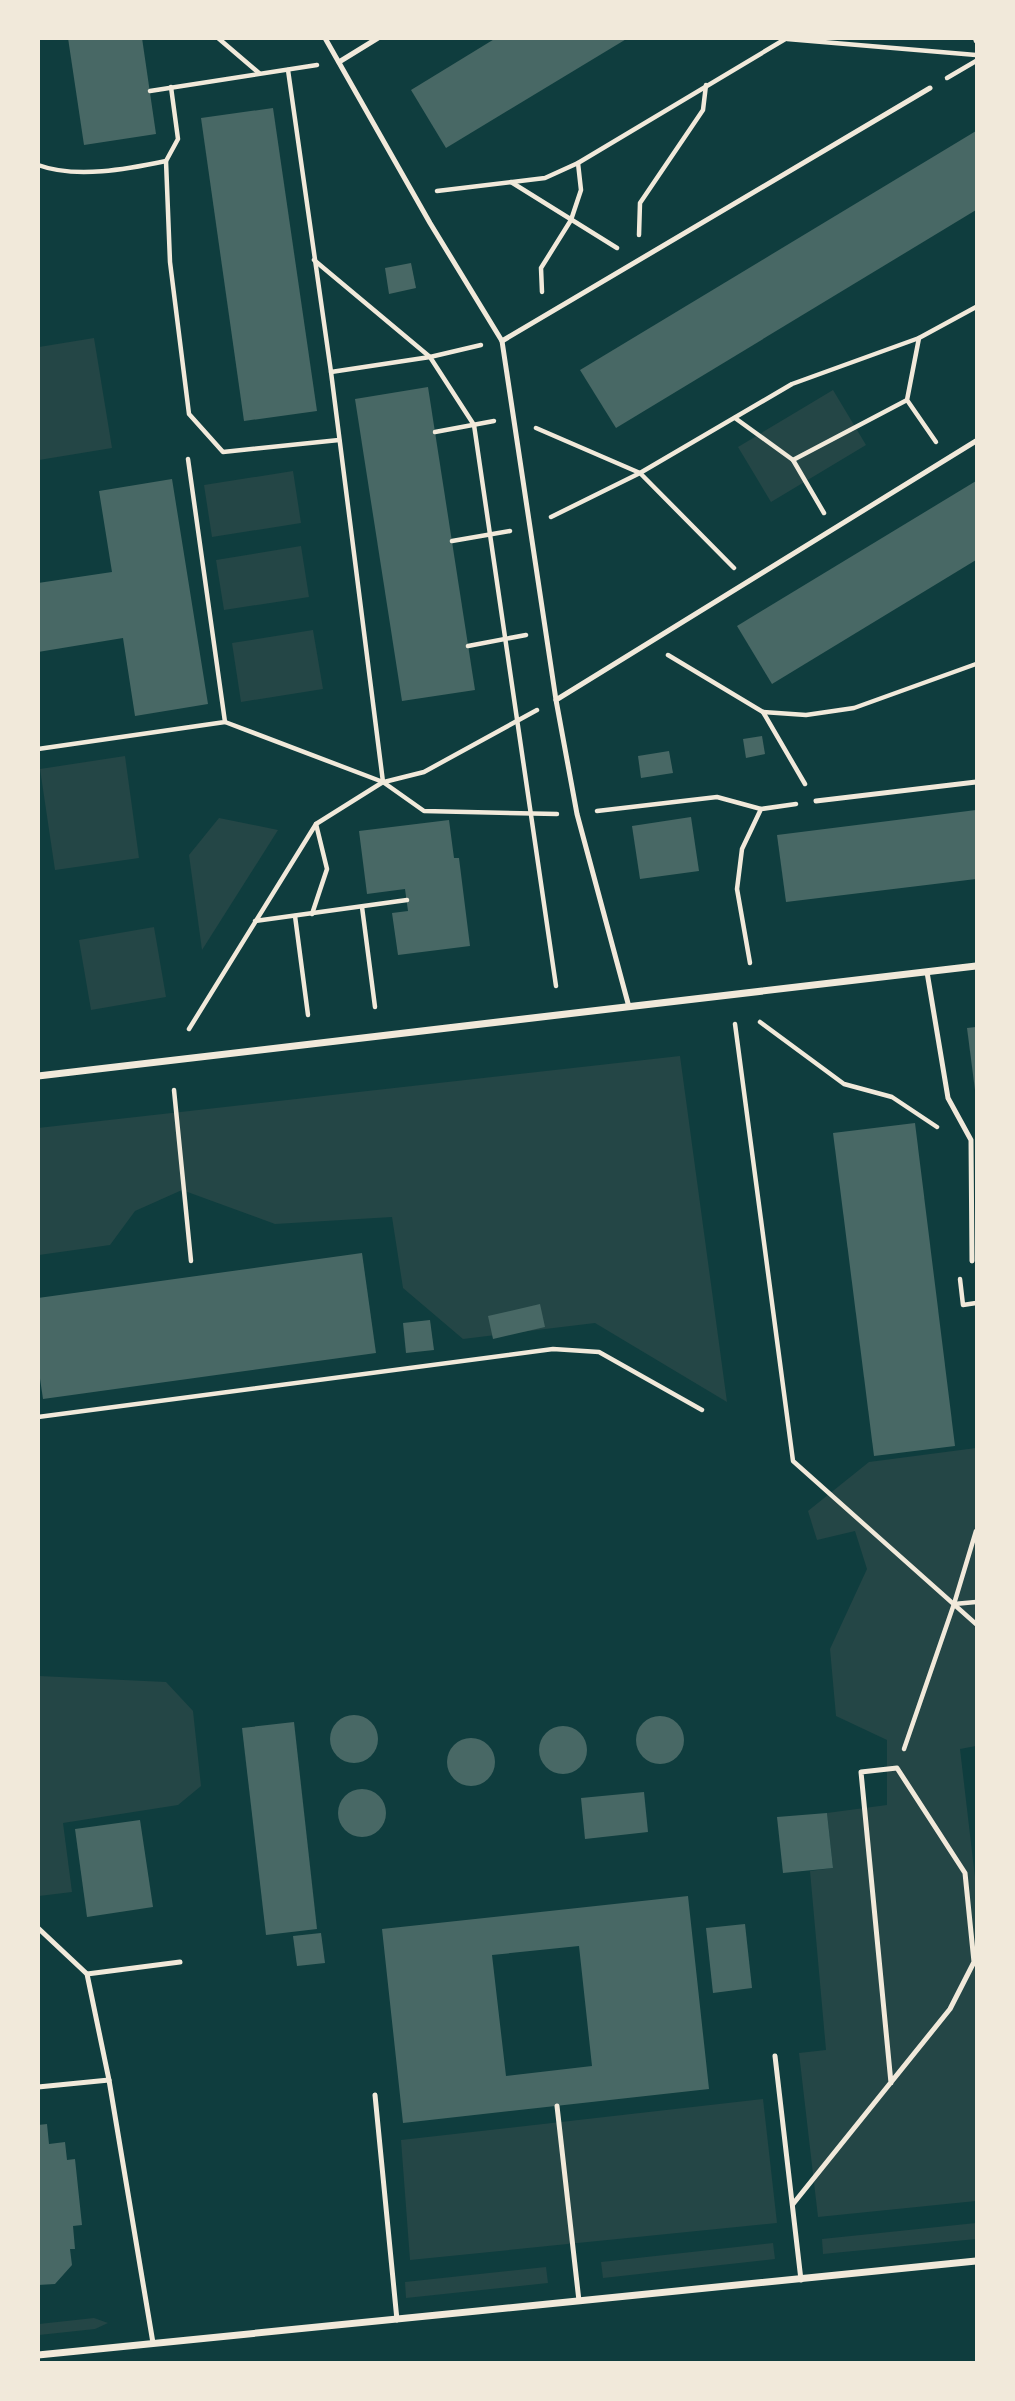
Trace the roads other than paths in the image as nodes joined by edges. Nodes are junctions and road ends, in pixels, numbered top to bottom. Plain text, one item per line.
1 (325, 38) edge
2 (377, 38) edge
3 (339, 62) junction
4 (930, 88) road end
5 (502, 341) junction
6 (976, 441) edge
7 (556, 700) junction
8 (976, 782) edge
9 (816, 802) road end
10 (976, 966) edge
11 (927, 972) junction
12 (629, 1007) junction
13 (38, 1076) edge
14 (974, 1139) edge
15 (972, 1261) dead end
16 (38, 1927) edge
17 (180, 1962) dead end
18 (87, 1974) junction
19 (775, 2056) dead end
20 (110, 2080) junction
21 (891, 2083) junction
22 (38, 2087) edge
23 (375, 2095) dead end
24 (557, 2106) dead end
25 (793, 2204) junction
26 (976, 2261) edge
27 (802, 2280) junction
28 (579, 2301) junction
29 (397, 2320) junction
30 (153, 2343) junction
31 (48, 2354) junction
32 (38, 2355) edge
33 (49, 2362) edge

1 - 3 lane
2 - 3 lane
3 - 5 lane
4 - 5 lane
5 - 7 lane
6 - 7 lane
7 - 12 lane
8 - 9 lane
10 - 11 street
11 - 12 street
11 - 14 lane
12 - 13 street
14 - 15 lane
16 - 18 lane
17 - 18 lane
18 - 20 lane
19 - 25 lane
20 - 22 lane
20 - 30 lane
21 - 21 lane
21 - 25 lane
23 - 29 lane
24 - 28 lane
25 - 27 lane
26 - 27 street
27 - 28 street
28 - 29 street
29 - 30 street
30 - 31 street
31 - 32 street
31 - 33 lane

